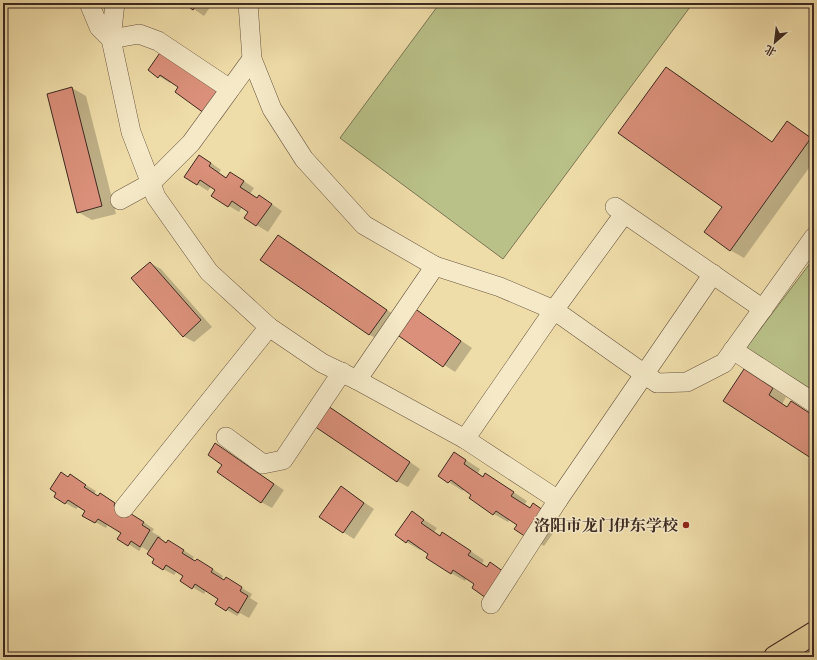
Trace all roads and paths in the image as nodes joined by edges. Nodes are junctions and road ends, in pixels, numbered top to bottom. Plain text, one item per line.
1 (89, 3) edge
2 (115, 3) edge
3 (248, 3) edge
4 (111, 39) junction
5 (252, 59) junction
6 (230, 89) junction
7 (151, 183) junction
8 (120, 200) dead end
9 (811, 247) edge
10 (435, 266) junction
11 (712, 274) junction
12 (763, 309) junction
13 (554, 310) junction
14 (270, 327) junction
15 (733, 350) junction
16 (645, 374) junction
17 (350, 376) junction
18 (814, 403) edge
19 (226, 437) dead end
20 (465, 439) junction
21 (558, 500) junction
22 (124, 508) dead end
23 (490, 604) dead end
24 (814, 633) edge
25 (775, 657) edge

1 - 4 street
2 - 4 street
3 - 5 street
4 - 6 street
4 - 7 street
5 - 6 street
5 - 10 street
6 - 7 street
7 - 8 street
7 - 14 street
9 - 12 street
10 - 13 street
10 - 17 street
11 - 12 street
11 - 13 street
11 - 16 street
12 - 15 street
13 - 16 street
13 - 20 street
14 - 17 street
14 - 22 street
15 - 16 street
15 - 18 street
16 - 21 street
17 - 19 street
17 - 20 street
20 - 21 street
21 - 23 street
24 - 25 main road

